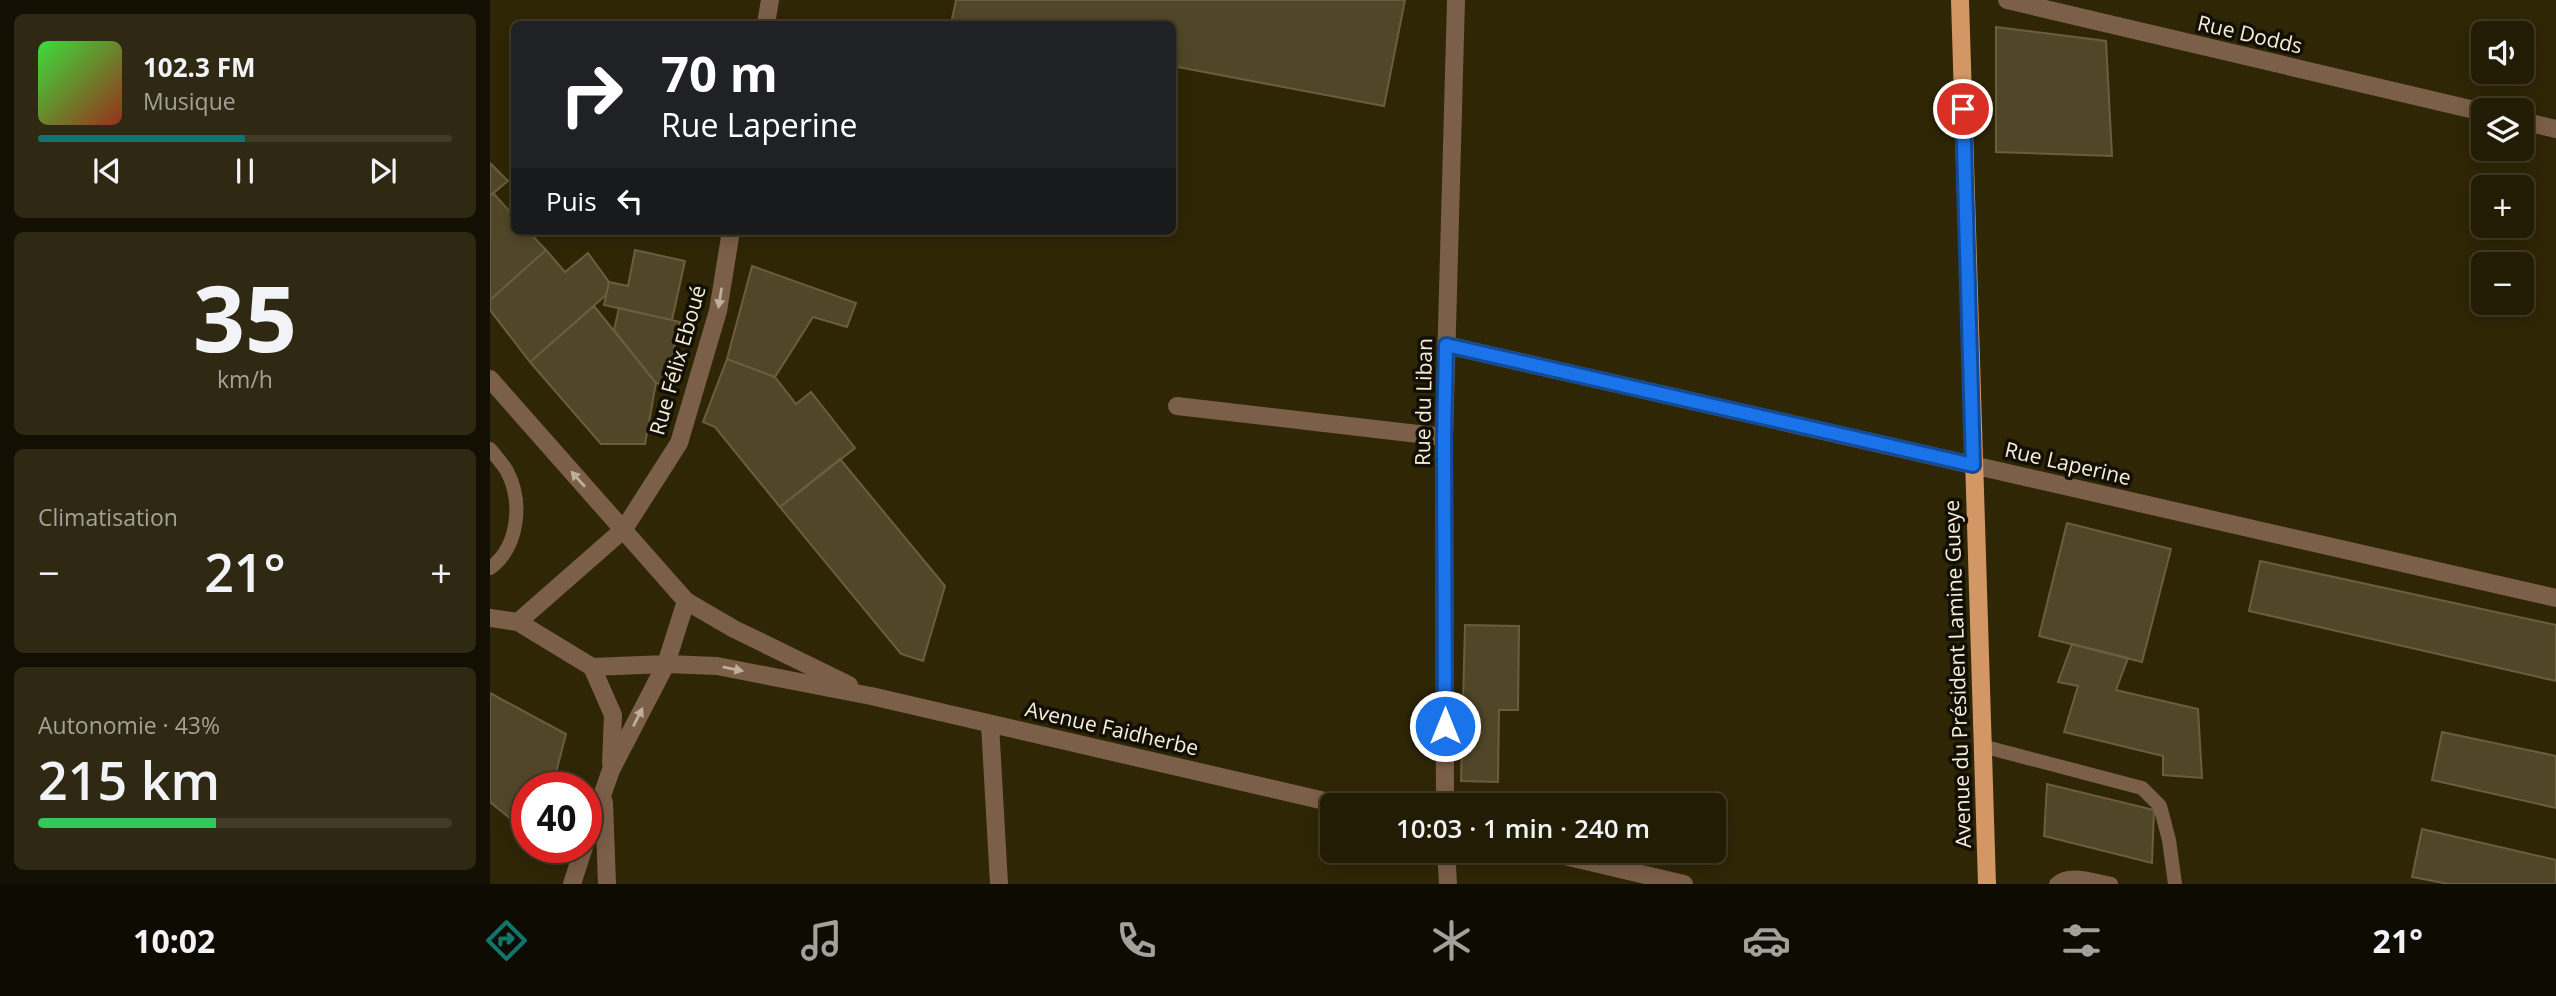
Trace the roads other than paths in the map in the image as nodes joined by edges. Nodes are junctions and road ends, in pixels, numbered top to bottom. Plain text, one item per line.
1 (770, 0) edge
2 (1456, 0) edge
3 (1960, 0) edge
4 (2007, 0) edge
5 (766, 21) edge
6 (2471, 109) edge
7 (2534, 124) edge
8 (2556, 129) edge
9 (730, 235) edge
10 (1446, 345) junction
11 (490, 379) edge
12 (1177, 406) dead end
13 (1444, 437) junction
14 (490, 449) edge
15 (1973, 465) junction
16 (624, 529) junction
17 (490, 568) edge
18 (2556, 598) edge
19 (686, 601) junction
20 (490, 618) edge
21 (518, 622) junction
22 (666, 664) junction
23 (592, 667) junction
24 (871, 696) junction
25 (990, 724) junction
26 (1982, 746) junction
27 (611, 770) junction
28 (603, 791) junction
29 (1445, 793) edge
30 (602, 794) edge
31 (1320, 800) edge
32 (579, 863) edge
33 (1447, 863) edge
34 (1594, 863) edge
35 (572, 884) edge
36 (607, 884) edge
37 (999, 884) edge
38 (1448, 884) edge
39 (1684, 884) edge
40 (1987, 884) edge
41 (2056, 884) edge
42 (2111, 884) edge
43 (2175, 884) edge

1 - 5 street
2 - 10 street, Rue du Liban
3 - 15 main road, Avenue du Président Lamine Gueye
4 - 6 street, Rue Dodds
7 - 8 street
9 -> 16 street, Rue Félix Eboué
10 - 13 street, Rue du Liban
10 - 15 street, Rue Laperine
16 -> 11 street, Avenue Faidherbe
12 - 13 street
13 - 29 street, Rue du Liban
14 - 17 lane
15 - 18 street, Rue Laperine
15 - 26 main road, Avenue du Président Lamine Gueye
16 - 19 street, Avenue Faidherbe
16 - 21 street, Rue Félix Eboué
19 - 22 street
19 - 24 street, Avenue Faidherbe
20 - 21 street
21 - 23 street
22 - 23 street, Avenue Faidherbe
22 -> 24 street, Avenue Faidherbe
27 -> 22 street
23 - 27 street
24 - 25 street, Avenue Faidherbe
25 - 31 street, Avenue Faidherbe
25 - 37 street
26 - 40 main road, Avenue du Président Lamine Gueye
26 - 43 lane
27 - 28 street
28 - 30 street
28 - 36 street
32 - 35 street
33 - 38 street
34 - 39 street
41 - 42 lane

